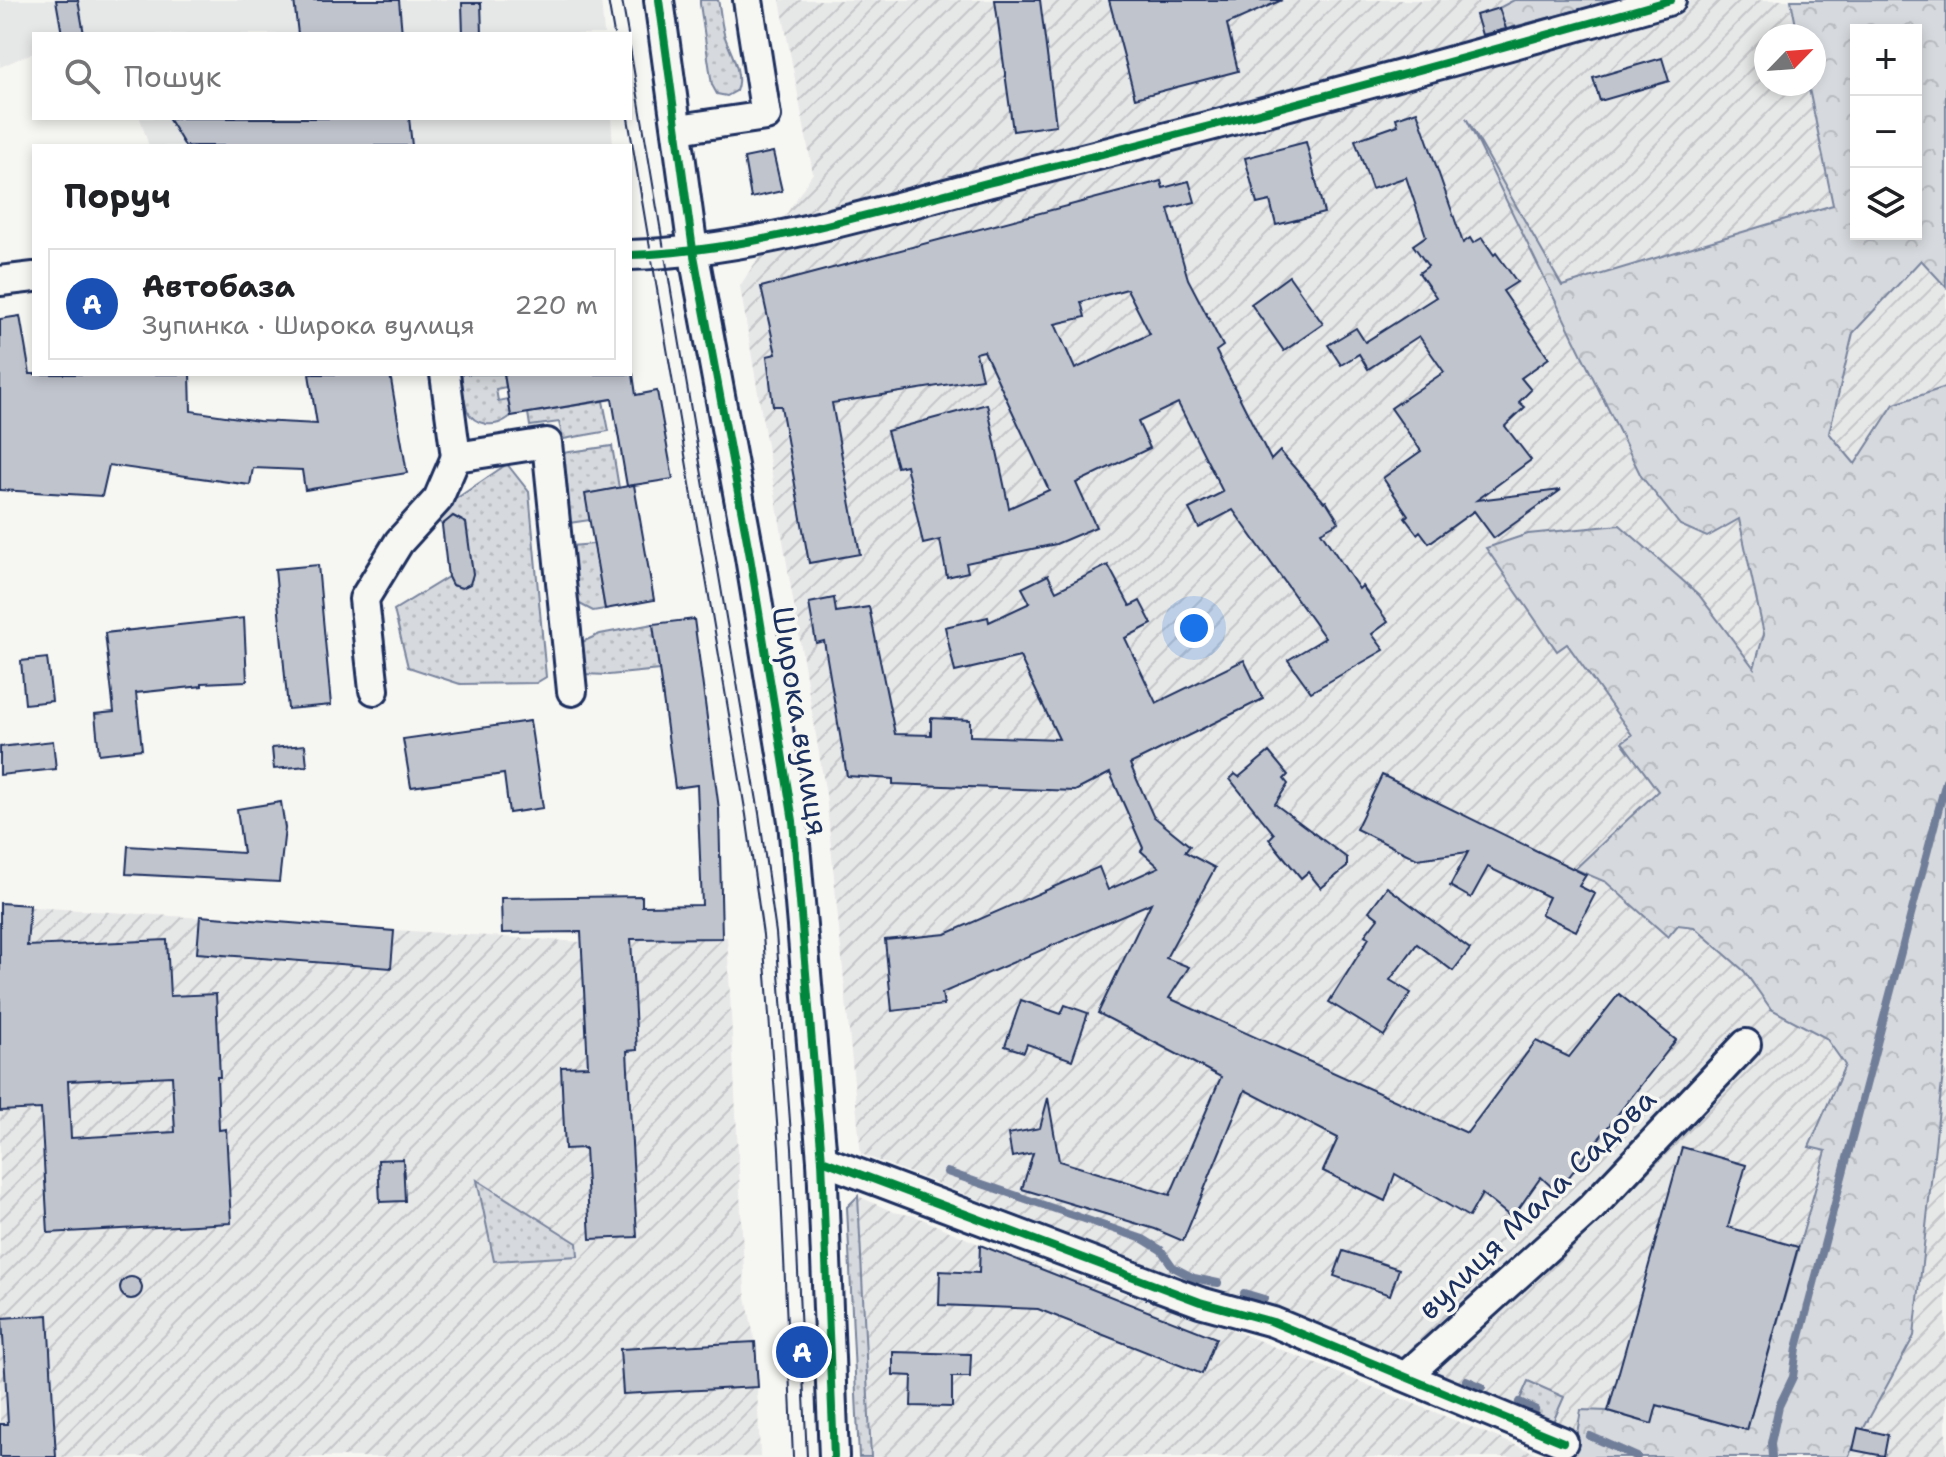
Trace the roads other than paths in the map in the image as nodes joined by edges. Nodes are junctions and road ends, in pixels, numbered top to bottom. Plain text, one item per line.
1 (659, 0) edge
2 (748, 0) edge
3 (1671, 0) edge
4 (678, 129) junction
5 (693, 250) junction
6 (632, 255) edge
7 (32, 277) edge
8 (0, 281) edge
9 (445, 376) edge
10 (456, 457) junction
11 (374, 690) dead end
12 (572, 691) dead end
13 (1746, 1044) dead end
14 (822, 1160) junction
15 (1406, 1376) junction
16 (1563, 1442) dead end
17 (834, 1457) edge

1 - 4 street, Широка вулиця
2 - 4 street
3 - 5 street
4 - 5 street, Широка вулиця
5 - 6 street
5 - 14 street, Широка вулиця
7 - 8 street
9 - 10 street
10 - 11 street
10 - 12 street
13 - 15 street, вулиця Мала Садова
14 - 15 street
14 - 17 street, Широка вулиця
15 - 16 street

